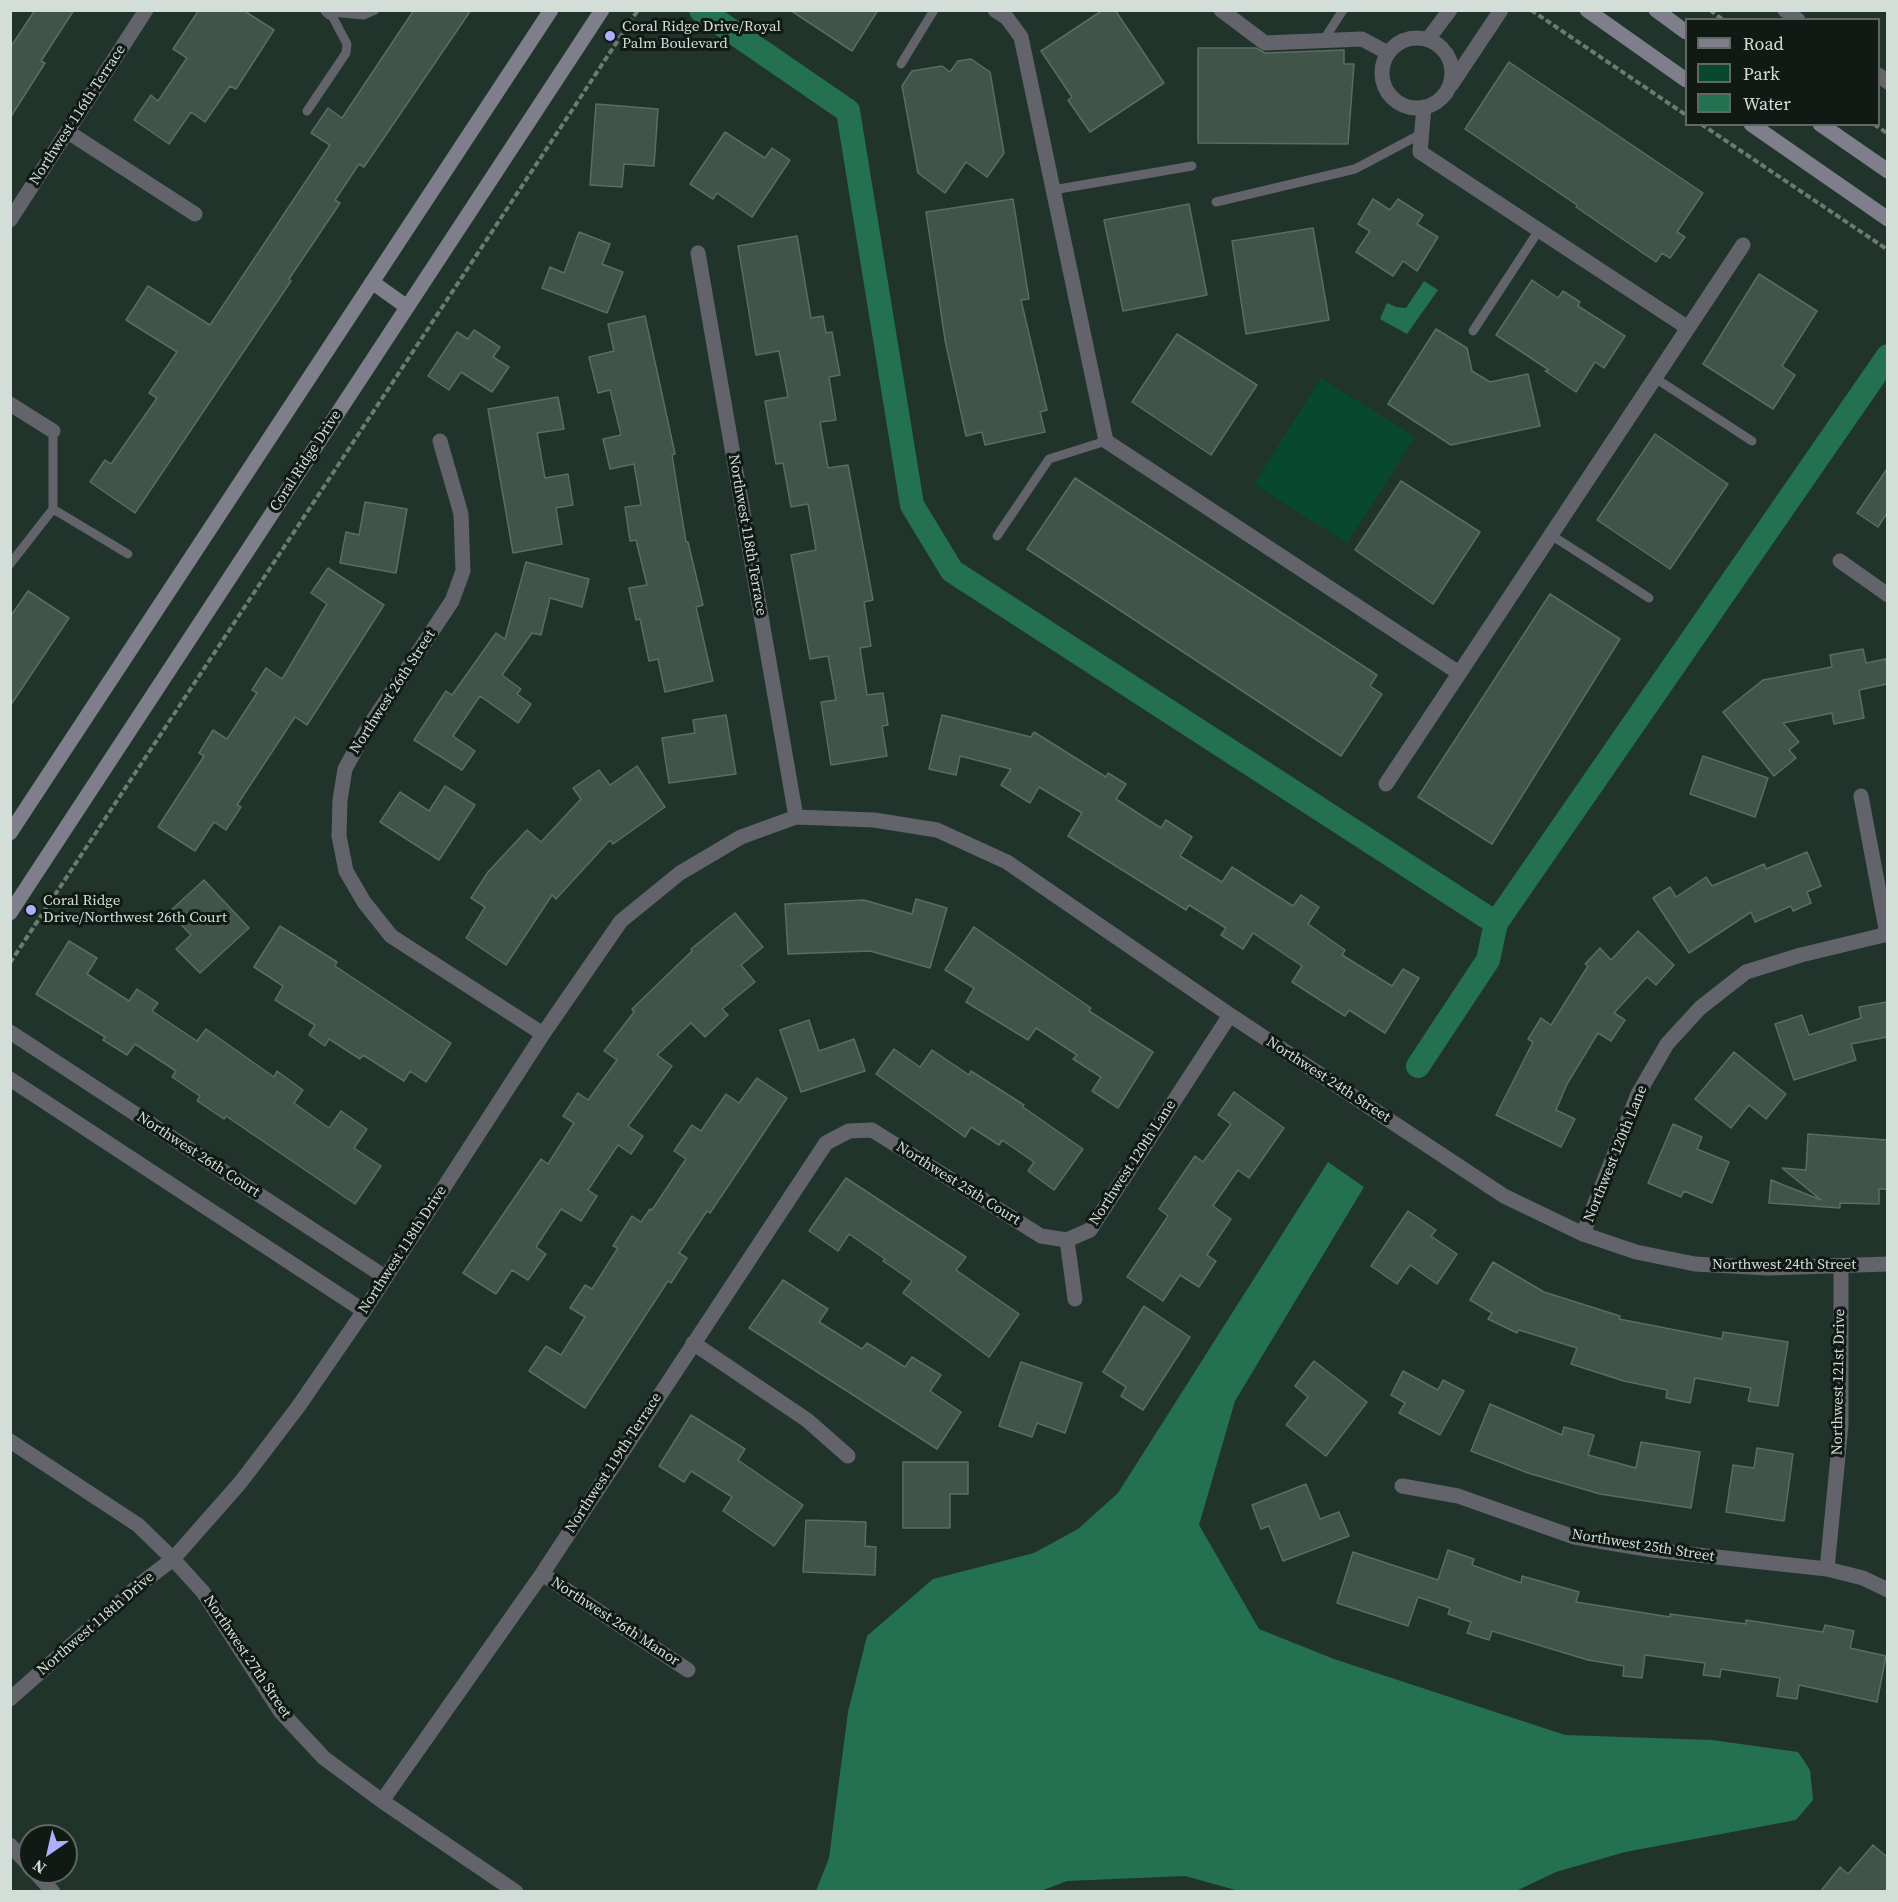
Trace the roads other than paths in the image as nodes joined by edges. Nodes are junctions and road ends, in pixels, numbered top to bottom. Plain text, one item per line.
1 (146, 10) edge
2 (375, 10) edge
3 (551, 10) edge
4 (602, 10) edge
5 (934, 10) edge
6 (995, 10) edge
7 (1221, 10) edge
8 (1343, 10) edge
9 (1450, 10) edge
10 (1500, 10) edge
11 (1587, 10) edge
12 (1656, 10) edge
13 (329, 11) edge
14 (1685, 31) edge
15 (1428, 39) junction
16 (1322, 42) junction
17 (1388, 53) junction
18 (900, 64) dead end
19 (1685, 79) edge
20 (1448, 90) junction
21 (1424, 107) junction
22 (307, 111) dead end
23 (1754, 126) edge
24 (1823, 126) edge
25 (68, 132) junction
26 (1421, 134) junction
27 (1191, 166) dead end
28 (1887, 171) edge
29 (1053, 190) junction
30 (1216, 202) dead end
31 (195, 214) dead end
32 (1887, 219) edge
33 (10, 220) edge
34 (1539, 230) junction
35 (1743, 245) dead end
36 (698, 253) dead end
37 (372, 282) junction
38 (407, 307) junction
39 (1688, 328) junction
40 (1473, 331) dead end
41 (1655, 378) junction
42 (10, 404) edge
43 (53, 431) joint
44 (440, 441) dead end
45 (1106, 441) junction
46 (1752, 441) dead end
47 (53, 509) junction
48 (1551, 535) junction
49 (997, 536) dead end
50 (128, 554) dead end
51 (1840, 561) dead end
52 (10, 564) edge
53 (1887, 595) edge
54 (1648, 598) dead end
55 (1459, 674) junction
56 (1386, 784) dead end
57 (1861, 796) dead end
58 (796, 817) junction
59 (10, 833) edge
60 (10, 913) edge
61 (1887, 934) edge
62 (1230, 1015) junction
63 (10, 1032) edge
64 (543, 1034) junction
65 (10, 1078) edge
66 (849, 1131) joint
67 (1583, 1234) junction
68 (1067, 1240) junction
69 (1887, 1264) edge
70 (1841, 1267) junction
71 (385, 1277) junction
72 (1076, 1299) dead end
73 (364, 1311) junction
74 (693, 1343) junction
75 (10, 1441) edge
76 (848, 1456) dead end
77 (1402, 1486) dead end
78 (173, 1559) junction
79 (1827, 1569) junction
80 (542, 1574) junction
81 (1887, 1590) edge
82 (688, 1670) dead end
83 (10, 1699) edge
84 (382, 1801) junction
85 (516, 1892) edge

1 - 25 street, Northwest 116th Terrace
2 - 13 lane
3 - 37 main road
4 - 38 main road, Coral Ridge Drive
5 - 18 lane
6 - 29 street
7 - 16 street
8 - 16 lane
9 - 15 street
10 - 20 street
11 - 19 main road
12 - 14 main road
13 - 22 lane
15 - 17 street
15 - 20 street
16 - 17 street
17 - 21 street
20 - 21 street
21 - 26 street
23 - 32 main road
24 - 28 main road
25 - 31 street
25 - 33 street, Northwest 116th Terrace
26 - 30 lane
26 - 34 street
27 - 29 lane
29 - 45 street
34 - 39 street
34 - 40 lane
35 - 39 street
36 - 58 street, Northwest 118th Terrace
37 - 38 main road
37 - 59 main road
38 - 60 main road, Coral Ridge Drive
39 - 41 street
41 - 46 lane
41 - 48 street
42 - 43 street
43 - 47 lane
44 - 64 street, Northwest 26th Street
45 - 49 lane
45 - 55 street
47 - 50 lane
47 - 52 lane
48 - 54 lane
48 - 55 street
51 - 53 street
55 - 56 street
57 - 61 street
58 - 62 street, Northwest 24th Street
58 - 64 street, Northwest 118th Drive
61 - 67 street, Northwest 120th Lane
62 - 67 street, Northwest 24th Street
62 - 68 street, Northwest 120th Lane
63 - 71 street, Northwest 26th Court
64 - 71 street, Northwest 118th Drive
65 - 73 street
66 - 68 street, Northwest 25th Court
66 - 74 street, Northwest 119th Terrace
67 - 70 street, Northwest 24th Street
68 - 72 street
69 - 70 street, Northwest 24th Street
70 - 79 street, Northwest 121st Drive
71 - 73 street, Northwest 118th Drive
73 - 78 street, Northwest 118th Drive
74 - 76 street
74 - 80 street, Northwest 119th Terrace
75 - 78 street, Northwest 27th Street
77 - 79 street, Northwest 25th Street
78 - 83 street, Northwest 118th Drive
78 - 84 street, Northwest 27th Street
79 - 81 street, Northwest 25th Street
80 - 82 street, Northwest 26th Manor
80 - 84 street, Northwest 119th Terrace
84 - 85 street, Northwest 27th Street

